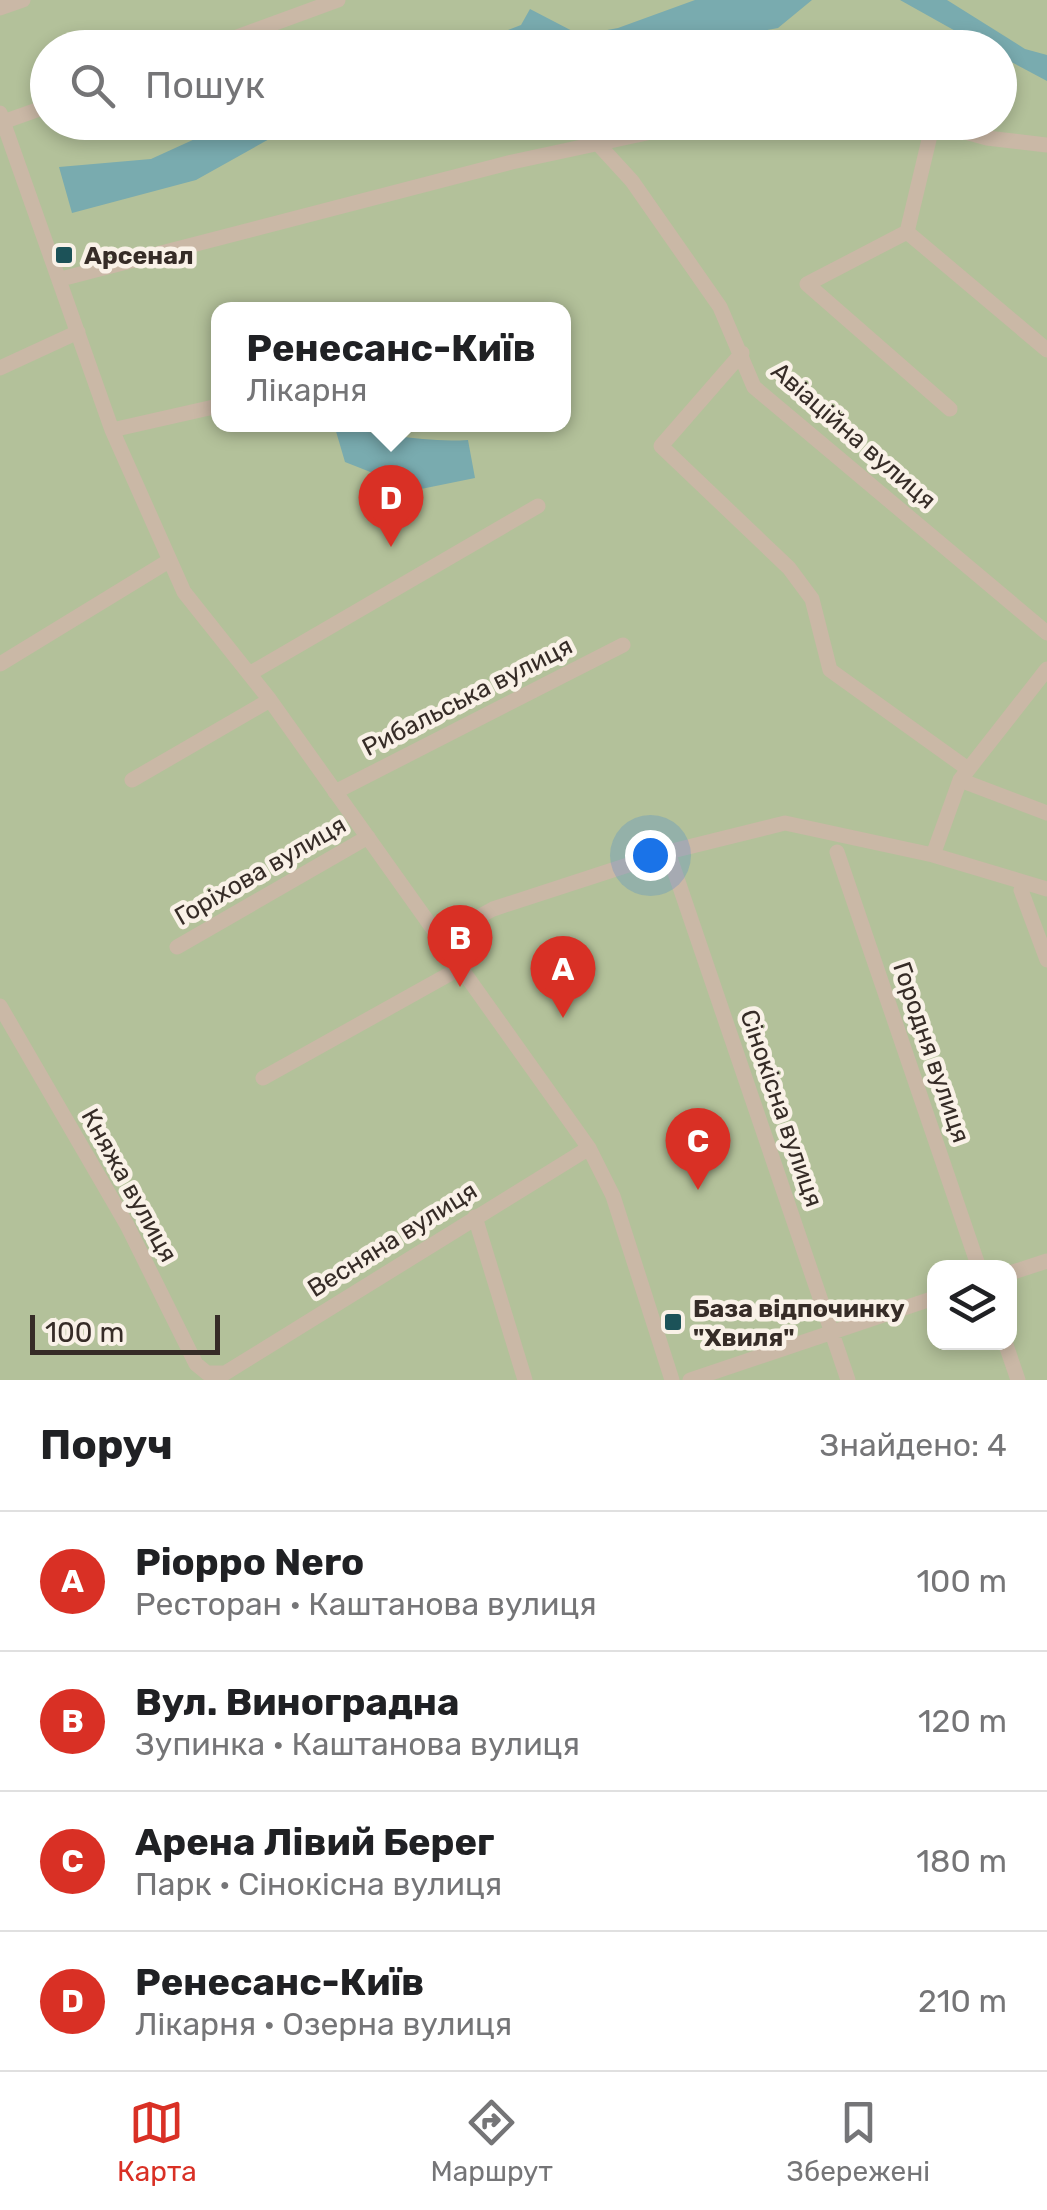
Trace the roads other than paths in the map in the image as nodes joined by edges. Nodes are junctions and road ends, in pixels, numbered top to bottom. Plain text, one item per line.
1 (23, 0) edge
2 (338, 0) edge
3 (0, 8) edge
4 (256, 30) edge
5 (30, 110) edge
6 (2, 117) edge
7 (620, 140) edge
8 (927, 140) edge
9 (1004, 140) edge
10 (598, 145) junction
11 (1047, 145) edge
12 (908, 232) junction
13 (60, 278) junction
14 (78, 332) junction
15 (1047, 350) edge
16 (742, 354) junction
17 (0, 368) edge
18 (211, 408) edge
19 (950, 409) dead end
20 (112, 430) junction
21 (538, 506) dead end
22 (167, 562) junction
23 (1047, 633) edge
24 (623, 644) dead end
25 (0, 664) edge
26 (1047, 669) edge
27 (249, 674) junction
28 (270, 700) junction
29 (964, 775) junction
30 (132, 780) dead end
31 (335, 792) junction
32 (1047, 813) edge
33 (368, 837) junction
34 (668, 852) junction
35 (837, 852) dead end
36 (933, 854) junction
37 (1047, 889) edge
38 (1021, 890) dead end
39 (440, 938) junction
40 (177, 947) dead end
41 (1047, 960) edge
42 (462, 967) junction
43 (0, 1006) edge
44 (264, 1078) dead end
45 (589, 1148) junction
46 (474, 1217) junction
47 (976, 1260) edge
48 (1047, 1261) edge
49 (1017, 1271) edge
50 (927, 1300) edge
51 (832, 1332) junction
52 (1008, 1350) edge
53 (218, 1376) edge
54 (525, 1380) edge
55 (672, 1380) edge
56 (690, 1380) edge
57 (848, 1380) edge
58 (1018, 1380) edge

1 - 3 street
2 - 4 street
5 - 6 street
6 - 13 street
7 - 10 street
8 - 12 street
9 - 11 street
10 - 13 street
10 - 16 street, Авіаційна вулиця
12 - 15 street
12 - 19 street
13 - 14 street
14 - 17 street
14 - 20 street
16 - 23 street, Авіаційна вулиця
16 - 29 street
18 - 20 street
20 - 22 street
21 - 27 street
22 - 25 street
22 - 27 street
24 - 31 street, Рибальська вулиця
26 - 29 street
27 - 28 street
28 - 30 street
28 - 31 street
29 - 32 street
29 - 36 street
31 - 33 street
33 - 39 street
33 - 40 street, Горіхова вулиця
34 - 36 street
34 - 39 street
34 - 51 street, Сінокісна вулиця
35 - 47 street, Городня вулиця
36 - 37 street
38 - 41 street
39 - 42 street
42 - 44 street
42 - 45 street
43 - 53 street, Княжа вулиця
45 - 46 street, Весняна вулиця
45 - 55 street
46 - 53 street, Весняна вулиця
46 - 54 street
48 - 49 street
50 - 51 street
51 - 56 street
51 - 57 street, Сінокісна вулиця
52 - 58 street

